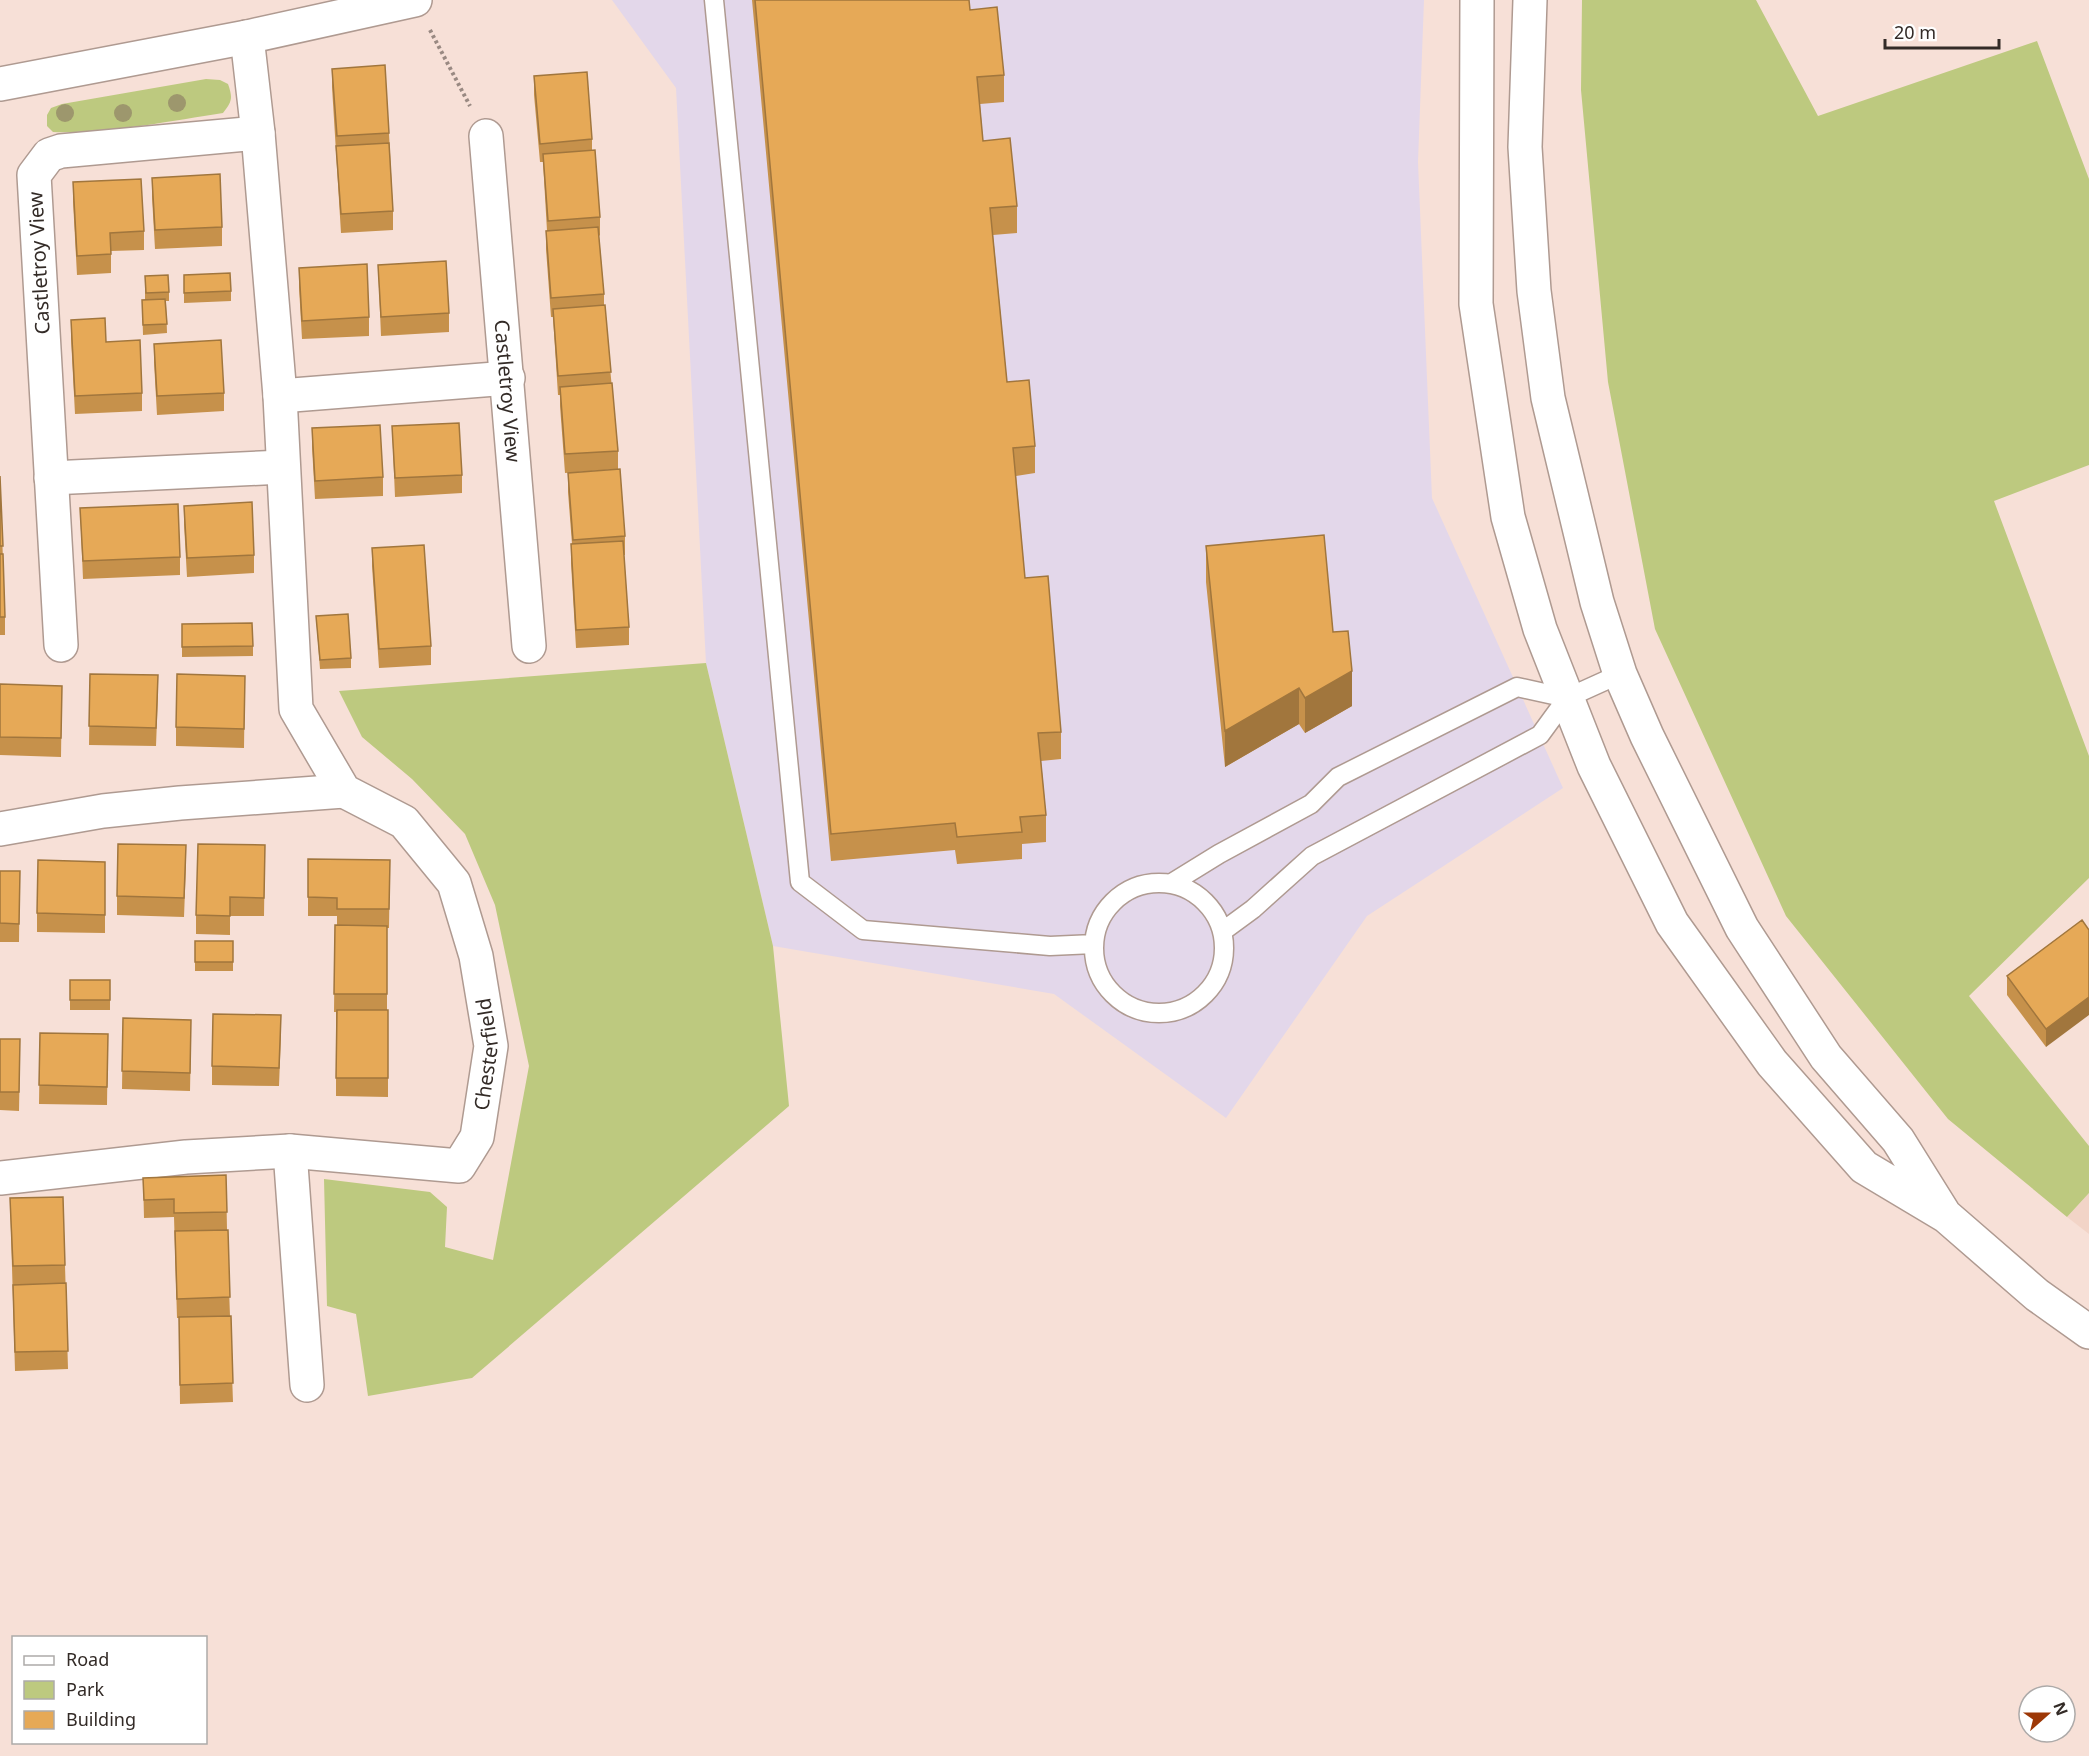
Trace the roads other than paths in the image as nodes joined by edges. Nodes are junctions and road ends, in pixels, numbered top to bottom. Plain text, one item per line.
1 (415, 0) edge
2 (714, 0) edge
3 (1477, 0) edge
4 (1530, 0) edge
5 (247, 37) junction
6 (0, 84) edge
7 (258, 133) junction
8 (486, 136) road end
9 (508, 378) junction
10 (280, 396) junction
11 (283, 467) junction
12 (51, 478) junction
13 (61, 645) dead end
14 (529, 646) dead end
15 (1620, 674) junction
16 (1567, 698) junction
17 (344, 791) junction
18 (0, 829) edge
19 (1172, 883) junction
20 (1223, 931) junction
21 (1094, 944) junction
22 (290, 1151) junction
23 (0, 1178) edge
24 (1946, 1216) junction
25 (2089, 1332) edge
26 (307, 1385) dead end

1 - 5 street
2 - 21 lane
3 - 16 street
4 - 15 street
5 - 6 street
5 - 7 street
7 - 10 street
7 - 12 street, Castletroy View
8 - 9 street, Castletroy View
9 - 10 street
9 - 14 street, Castletroy View
10 - 11 street
11 - 12 street
11 - 17 street
12 - 13 street, Castletroy View
15 - 16 lane
15 - 24 street
16 - 19 lane
16 - 20 lane
16 - 24 street
17 - 18 street
17 - 22 street, Chesterfield
19 - 20 lane
19 - 21 lane
20 - 21 lane
22 - 23 street, Chesterfield
22 - 26 street
24 - 25 street

